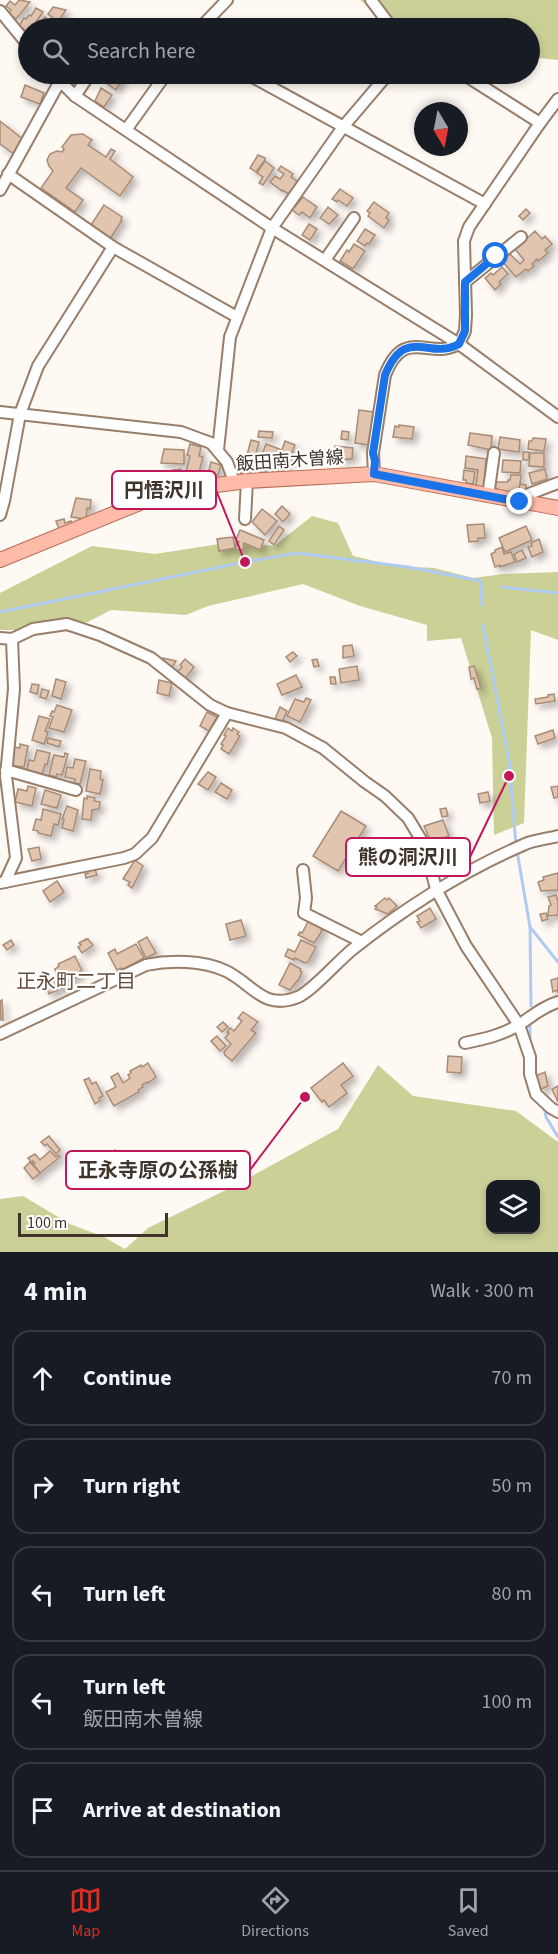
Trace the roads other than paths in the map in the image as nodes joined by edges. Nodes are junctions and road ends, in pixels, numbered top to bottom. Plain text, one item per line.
1 (227, 0) edge
2 (371, 0) edge
3 (0, 10) edge
4 (210, 18) edge
5 (384, 18) edge
6 (18, 32) edge
7 (53, 84) edge
8 (63, 84) edge
9 (83, 84) edge
10 (159, 84) edge
11 (265, 84) edge
12 (380, 84) edge
13 (479, 84) edge
14 (75, 96) junction
15 (558, 99) edge
16 (540, 123) junction
17 (343, 127) junction
18 (126, 130) junction
19 (8, 174) junction
20 (0, 190) edge
21 (485, 204) junction
22 (354, 218) dead end
23 (272, 228) junction
24 (521, 237) dead end
25 (113, 247) junction
26 (325, 260) junction
27 (465, 282) junction
28 (237, 317) junction
29 (459, 344) junction
30 (0, 411) edge
31 (20, 414) junction
32 (558, 417) edge
33 (218, 450) junction
34 (494, 453) dead end
35 (374, 474) junction
36 (247, 481) junction
37 (232, 483) junction
38 (558, 483) edge
39 (488, 496) junction
40 (520, 502) junction
41 (558, 508) edge
42 (0, 515) edge
43 (245, 519) dead end
44 (0, 560) edge
45 (0, 638) edge
46 (12, 639) junction
47 (227, 713) junction
48 (4, 773) edge
49 (76, 790) dead end
50 (558, 836) edge
51 (303, 870) dead end
52 (2, 882) edge
53 (436, 889) junction
54 (362, 942) junction
55 (558, 1002) edge
56 (519, 1025) junction
57 (0, 1034) edge
58 (465, 1043) dead end
59 (558, 1112) edge

1 - 4 street
2 - 5 street
3 - 6 street
7 - 19 street
8 - 14 street
9 - 14 street
10 - 18 street
11 - 17 street
12 - 17 street
13 - 16 street
14 - 18 street
15 - 16 street
16 - 21 street
17 - 21 street
17 - 23 street
18 - 23 street
19 - 20 street
19 - 25 street
21 - 27 street
22 - 26 street
23 - 26 street
23 - 28 street
24 - 27 street
25 - 28 street
25 - 31 street
26 - 29 street
27 - 29 street
28 - 33 street
29 - 32 street
29 - 35 street
30 - 31 street
31 - 33 street
31 - 42 street
33 - 37 street
34 - 39 street
35 - 36 main road, 飯田南木曽線
35 - 39 main road, 飯田南木曽線
36 - 37 main road, 飯田南木曽線
36 - 43 street
37 - 44 main road, 飯田南木曽線
38 - 40 street
39 - 40 main road, 飯田南木曽線
40 - 41 main road, 飯田南木曽線
45 - 46 street
46 - 47 street
46 - 48 street
47 - 52 street
47 - 53 street
48 - 49 street
48 - 52 street
50 - 53 street
51 - 54 street
53 - 54 street
53 - 56 street
54 - 57 street
55 - 56 street
56 - 58 street
56 - 59 street

